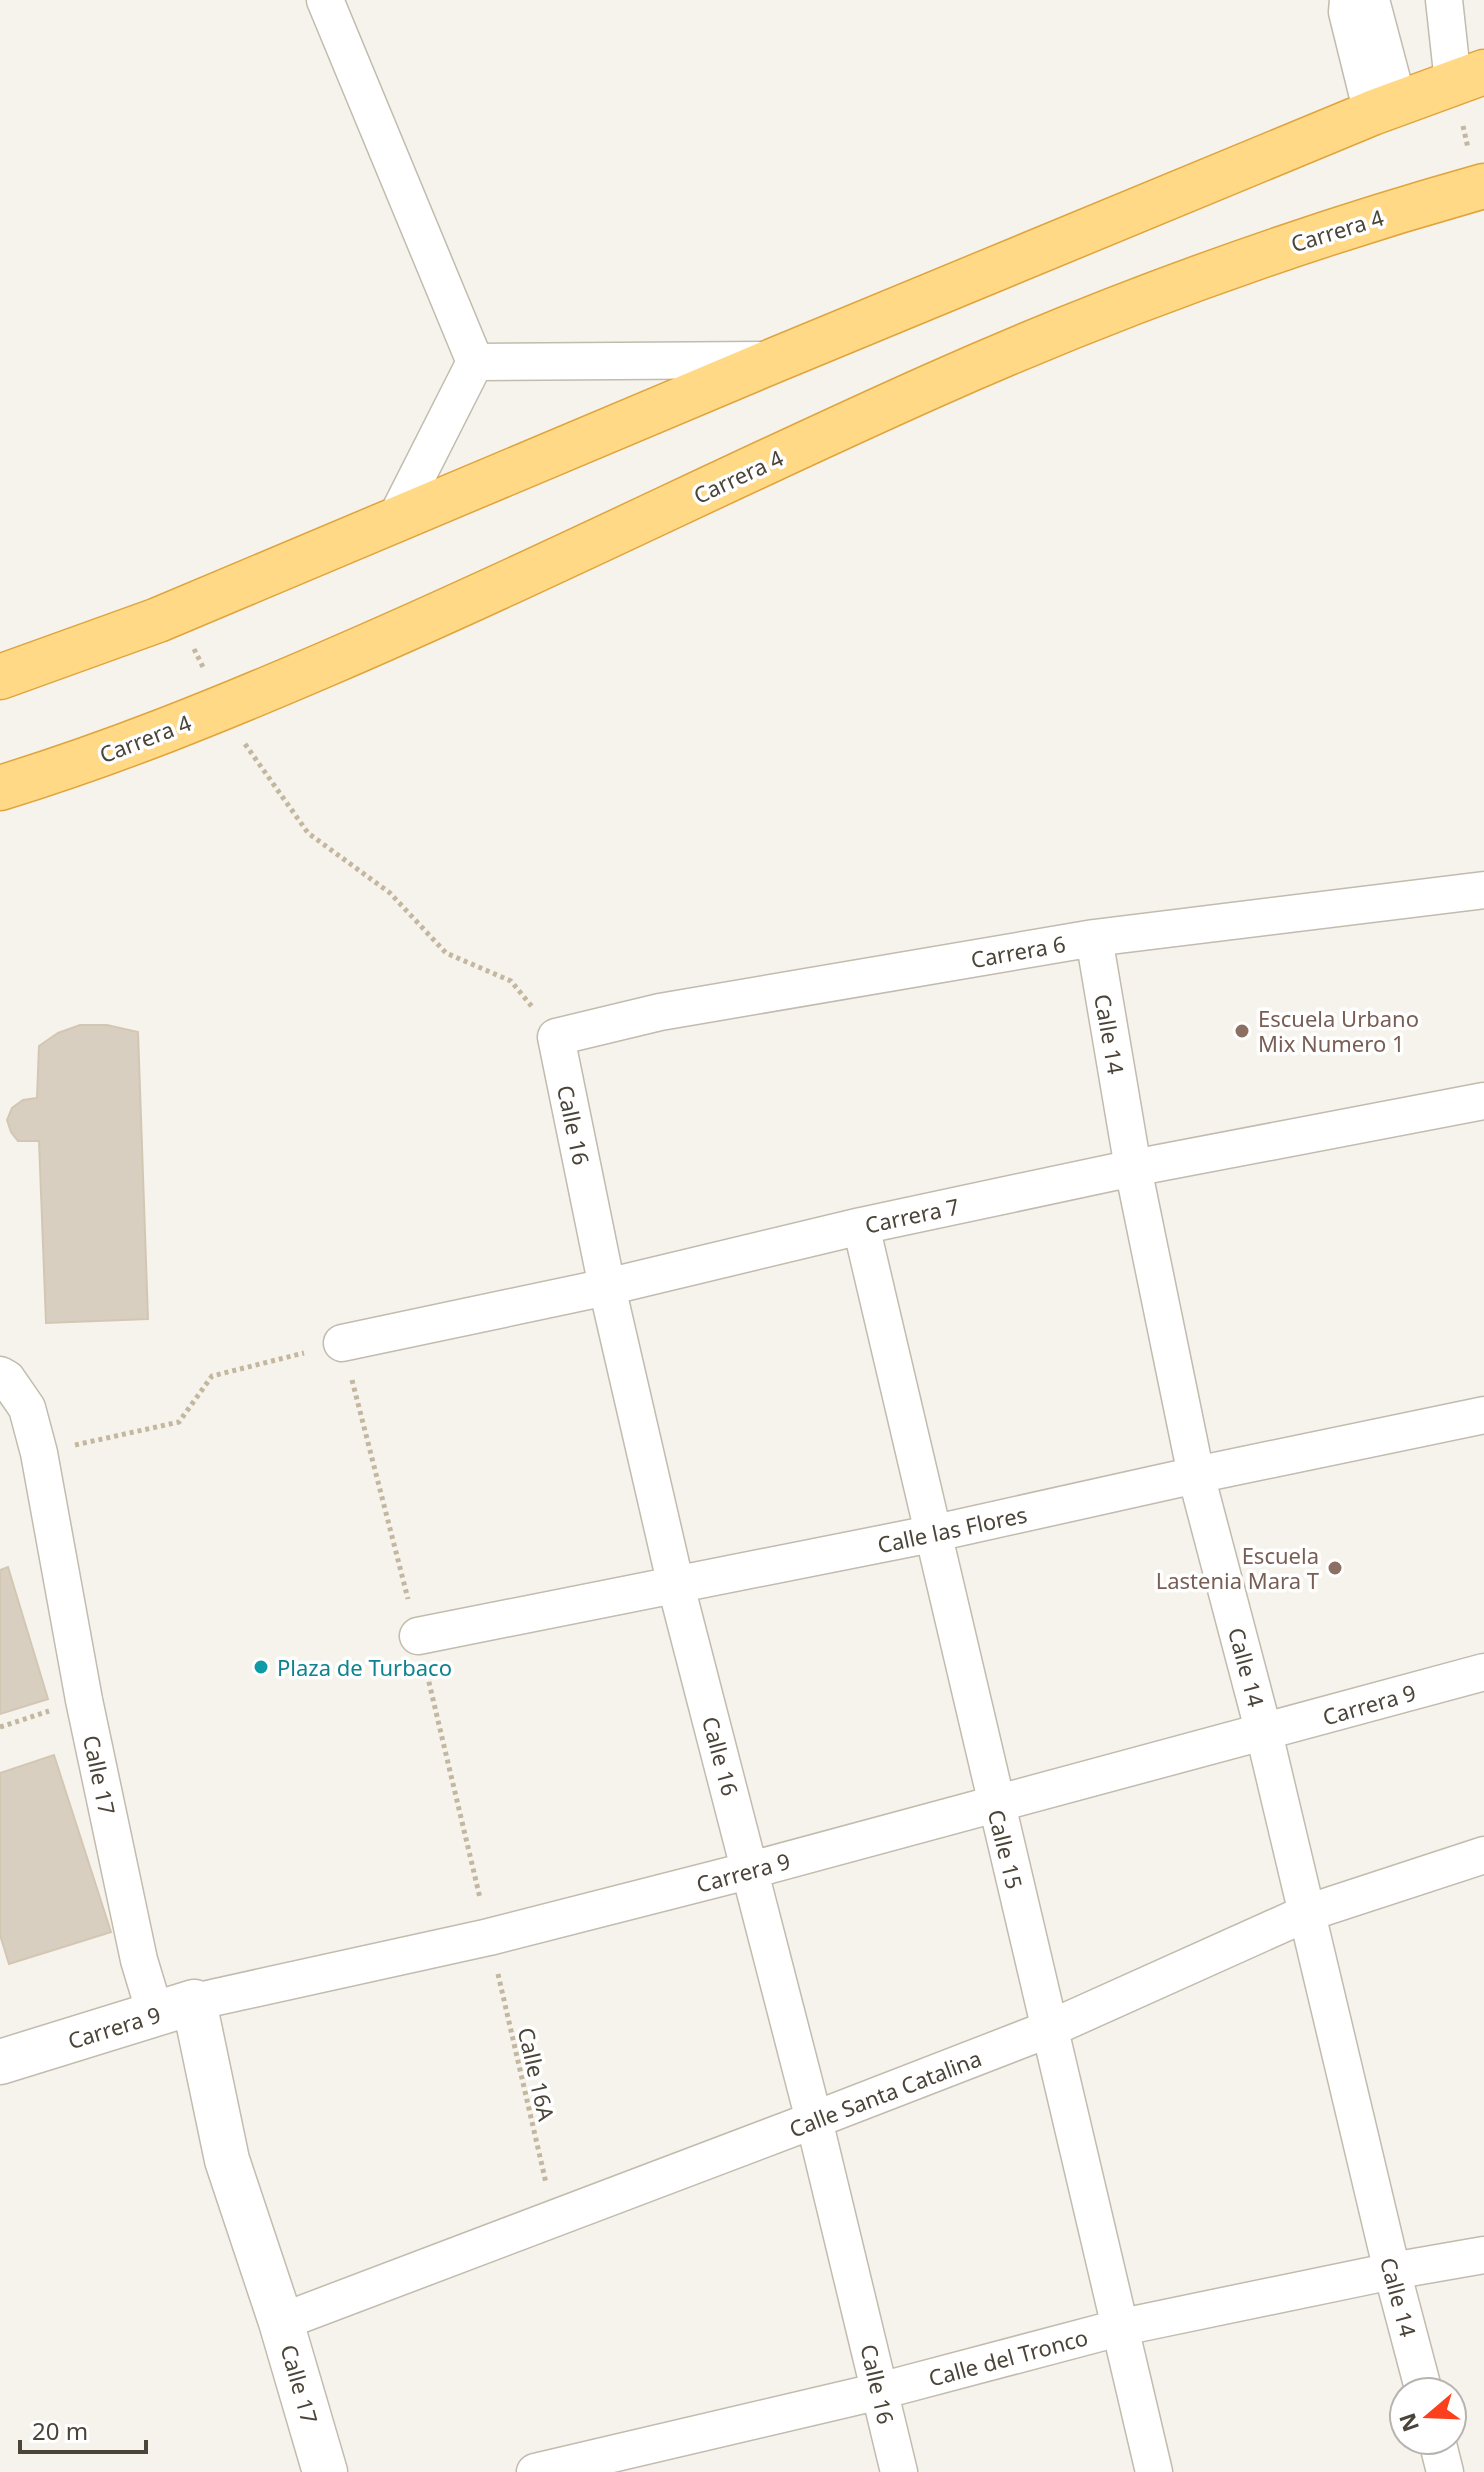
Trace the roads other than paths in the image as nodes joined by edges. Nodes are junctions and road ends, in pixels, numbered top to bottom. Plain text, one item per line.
1 (325, 0) edge
2 (1348, 0) edge
3 (1371, 0) edge
4 (1444, 0) edge
5 (1468, 77) edge
6 (1385, 107) junction
7 (1477, 169) edge
8 (775, 360) junction
9 (475, 362) junction
10 (395, 520) junction
11 (0, 677) edge
12 (0, 788) edge
13 (1484, 890) edge
14 (1094, 938) junction
15 (556, 1037) joint
16 (1484, 1101) edge
17 (1133, 1168) junction
18 (861, 1226) junction
19 (607, 1287) junction
20 (342, 1343) road end
21 (4, 1377) edge
22 (1484, 1415) edge
23 (1196, 1475) junction
24 (931, 1534) junction
25 (676, 1586) junction
26 (418, 1636) dead end
27 (1484, 1672) edge
28 (1264, 1733) junction
29 (995, 1805) junction
30 (1484, 1855) edge
31 (751, 1870) junction
32 (1307, 1913) junction
33 (175, 2008) junction
34 (1049, 2029) junction
35 (0, 2062) edge
36 (814, 2120) junction
37 (1484, 2255) edge
38 (1392, 2271) junction
39 (281, 2322) junction
40 (1122, 2327) junction
41 (1420, 2376) edge
42 (880, 2391) junction
43 (325, 2472) edge
44 (535, 2472) edge
45 (899, 2472) edge
46 (1154, 2472) edge

1 - 9 street
2 - 6 street
3 - 6 street
4 - 5 street
5 - 6 highway
6 - 8 highway
7 - 12 highway, Carrera 4
8 - 9 street
8 - 10 highway
9 - 10 street
10 - 11 highway
13 - 14 street, Carrera 6
14 - 15 street, Carrera 6
14 - 17 street, Calle 14
15 - 19 street, Calle 16
16 - 17 street, Carrera 7
17 - 18 street, Carrera 7
17 - 23 street, Calle 14
18 - 19 street, Carrera 7
18 - 24 street, Calle 15
19 - 20 street, Carrera 7
19 - 25 street, Calle 16
21 - 33 street, Calle 17
22 - 23 street, Calle las Flores
23 - 24 street, Calle las Flores
23 - 28 street, Calle 14
24 - 25 street, Calle las Flores
24 - 29 street, Calle 15
25 - 26 street, Calle las Flores
25 - 31 street, Calle 16
27 - 28 street, Carrera 9
28 - 29 street, Carrera 9
28 - 32 street, Calle 14
29 - 31 street, Carrera 9
29 - 34 street, Calle 15
30 - 32 street, Calle Santa Catalina
31 - 33 street, Carrera 9
31 - 36 street, Calle 16
32 - 34 street, Calle Santa Catalina
32 - 38 street, Calle 14
33 - 35 street, Carrera 9
33 - 39 street, Calle 17
34 - 36 street, Calle Santa Catalina
34 - 40 street, Calle 15
36 - 39 street, Calle Santa Catalina
36 - 42 street, Calle 16
37 - 38 street, Calle del Tronco
38 - 40 street, Calle del Tronco
38 - 41 street, Calle 14
39 - 43 street, Calle 17
40 - 42 street, Calle del Tronco
40 - 46 street, Calle 15
42 - 44 street, Calle del Tronco
42 - 45 street, Calle 16

